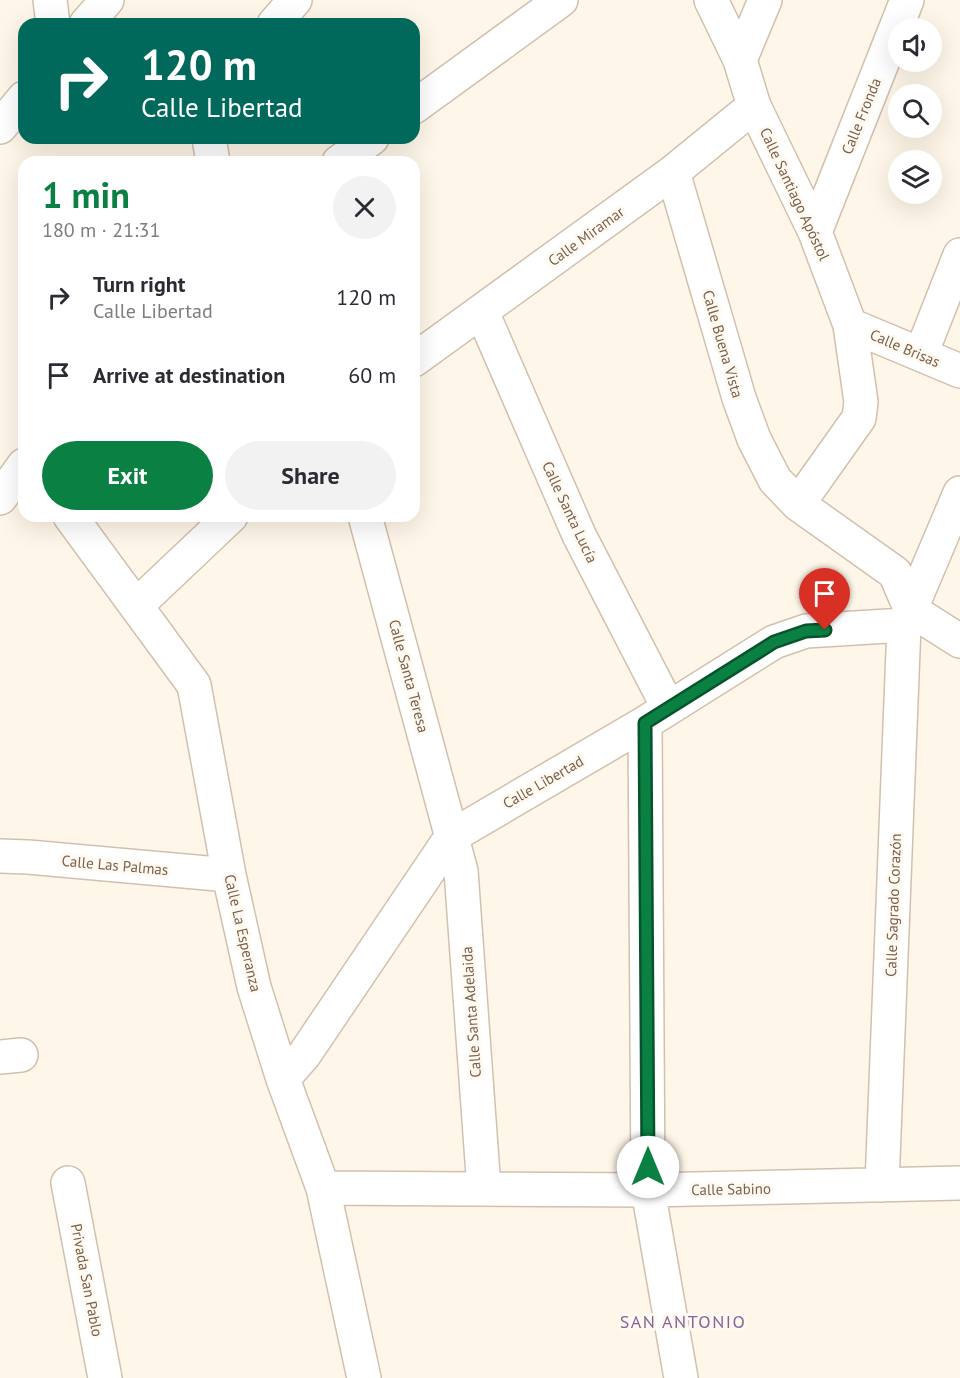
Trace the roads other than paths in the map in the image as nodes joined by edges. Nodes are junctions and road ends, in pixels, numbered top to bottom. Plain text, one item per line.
1 (50, 0) edge
2 (107, 0) edge
3 (295, 0) edge
4 (561, 0) edge
5 (711, 0) edge
6 (765, 0) edge
7 (907, 0) edge
8 (52, 18) edge
9 (91, 18) edge
10 (279, 18) edge
11 (740, 60) junction
12 (420, 103) edge
13 (18, 105) edge
14 (754, 106) junction
15 (0, 127) edge
16 (364, 144) edge
17 (347, 156) edge
18 (673, 172) junction
19 (815, 232) junction
20 (960, 255) edge
21 (482, 312) junction
22 (850, 324) junction
23 (921, 354) junction
24 (420, 356) edge
25 (960, 371) edge
26 (18, 473) edge
27 (960, 493) edge
28 (0, 498) edge
29 (798, 504) junction
30 (74, 522) edge
31 (225, 522) edge
32 (367, 522) edge
33 (136, 606) junction
34 (907, 617) junction
35 (960, 641) edge
36 (657, 715) junction
37 (452, 836) junction
38 (0, 856) edge
39 (229, 875) junction
40 (283, 1079) junction
41 (68, 1183) dead end
42 (960, 1183) edge
43 (882, 1185) junction
44 (322, 1188) junction
45 (484, 1189) junction
46 (648, 1190) junction
47 (105, 1378) edge
48 (364, 1378) edge
49 (681, 1378) edge

1 - 8 street
2 - 9 street
3 - 10 street
4 - 12 street
5 - 11 street, Calle Santiago Apóstol
6 - 11 street
7 - 19 street, Calle Fronda
11 - 14 street, Calle Santiago Apóstol
13 - 15 street
14 - 18 street, Calle Miramar
14 - 19 street, Calle Santiago Apóstol
16 - 17 street
18 - 21 street, Calle Miramar
18 - 29 street, Calle Buena Vista
19 - 22 street, Calle Santiago Apóstol
20 - 23 street
21 - 24 street, Calle Miramar
21 - 36 street, Calle Santa Lucía
22 - 23 street, Calle Brisas
22 - 29 street, Calle Santiago Apóstol
23 - 25 street, Calle Brisas
26 - 28 street
27 - 34 street
29 - 34 street
30 - 33 street, Calle La Esperanza
31 - 33 street
32 - 37 street, Calle Santa Teresa
33 - 39 street, Calle La Esperanza
34 - 35 street
34 - 36 street, Calle Libertad
34 - 43 street, Calle Sagrado Corazón
36 - 37 street, Calle Libertad
36 - 46 street
37 - 40 street, Calle Libertad
37 - 45 street, Calle Santa Adelaida
38 - 39 street, Calle Las Palmas
39 - 40 street, Calle La Esperanza
40 - 44 street, Calle La Esperanza
41 - 47 street, Privada San Pablo
42 - 43 street, Calle Sabino
43 - 46 street, Calle Sabino
44 - 45 street, Calle Sabino
44 - 48 street, Calle La Esperanza
45 - 46 street, Calle Sabino
46 - 49 street

